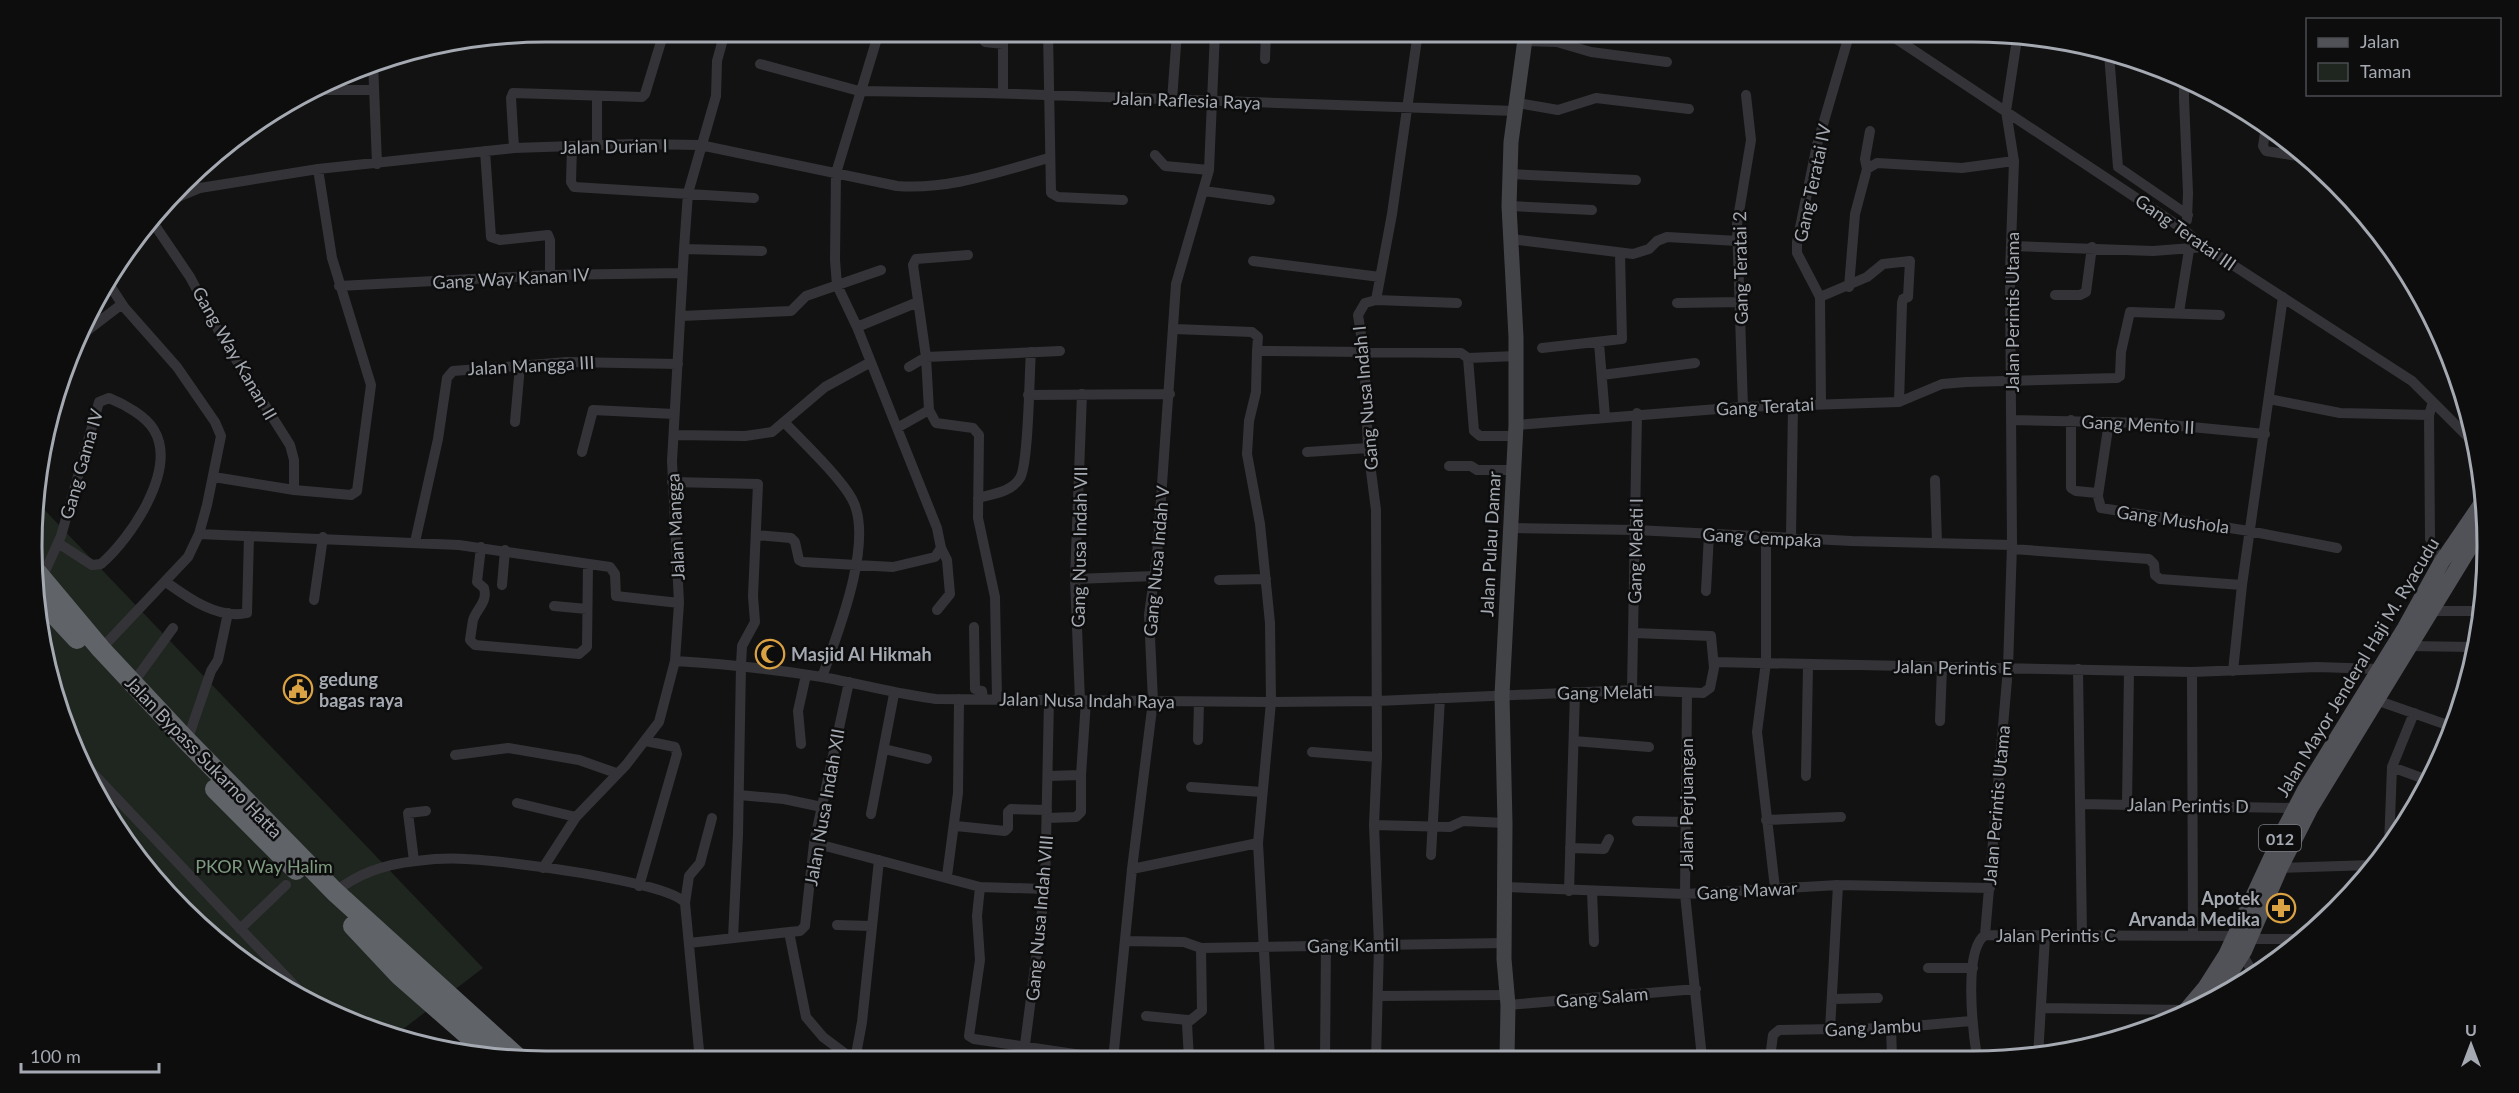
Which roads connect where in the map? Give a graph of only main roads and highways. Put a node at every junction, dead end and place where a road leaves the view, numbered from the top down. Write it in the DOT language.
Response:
graph roads {
  1 [pos="2476,512"];
  2 [pos="2477,536"];
  3 [pos="44,587"];
  4 [pos="44,588"];
  5 [pos="2429,613"];
  6 [pos="2405,628"];
  7 [pos="2384,670"];
  8 [pos="2243,937"];
  9 [pos="2223,984"];
  10 [pos="2195,1000"];
  11 [pos="481,1047"];
  12 [pos="509,1050"];
  1 -- 6 [label="main road, Jalan Mayor Jenderal Haji M. Ryacudu"];
  2 -- 5 [label="main road, Jalan Mayor Jenderal Haji M. Ryacudu"];
  3 -- 12 [label="highway, Jalan Bypass Sukarno Hatta"];
  4 -- 11 [label="highway, Jalan Bypass Sukarno Hatta"];
  5 -- 6 [label="main road"];
  5 -- 7 [label="main road, Jalan Mayor Jenderal Haji M. Ryacudu"];
  6 -- 7 [label="main road, Jalan Mayor Jenderal Haji M. Ryacudu"];
  7 -- 8 [label="main road, Jalan Mayor Jenderal Haji M. Ryacudu / 012"];
  7 -- 8 [label="main road, Jalan Mayor Jenderal Haji M. Ryacudu / 012"];
  8 -- 9 [label="main road, Jalan Mayor Jenderal Haji M. Ryacudu / 012"];
  8 -- 10 [label="main road, Jalan Mayor Jenderal Haji M. Ryacudu / 012"];
}
